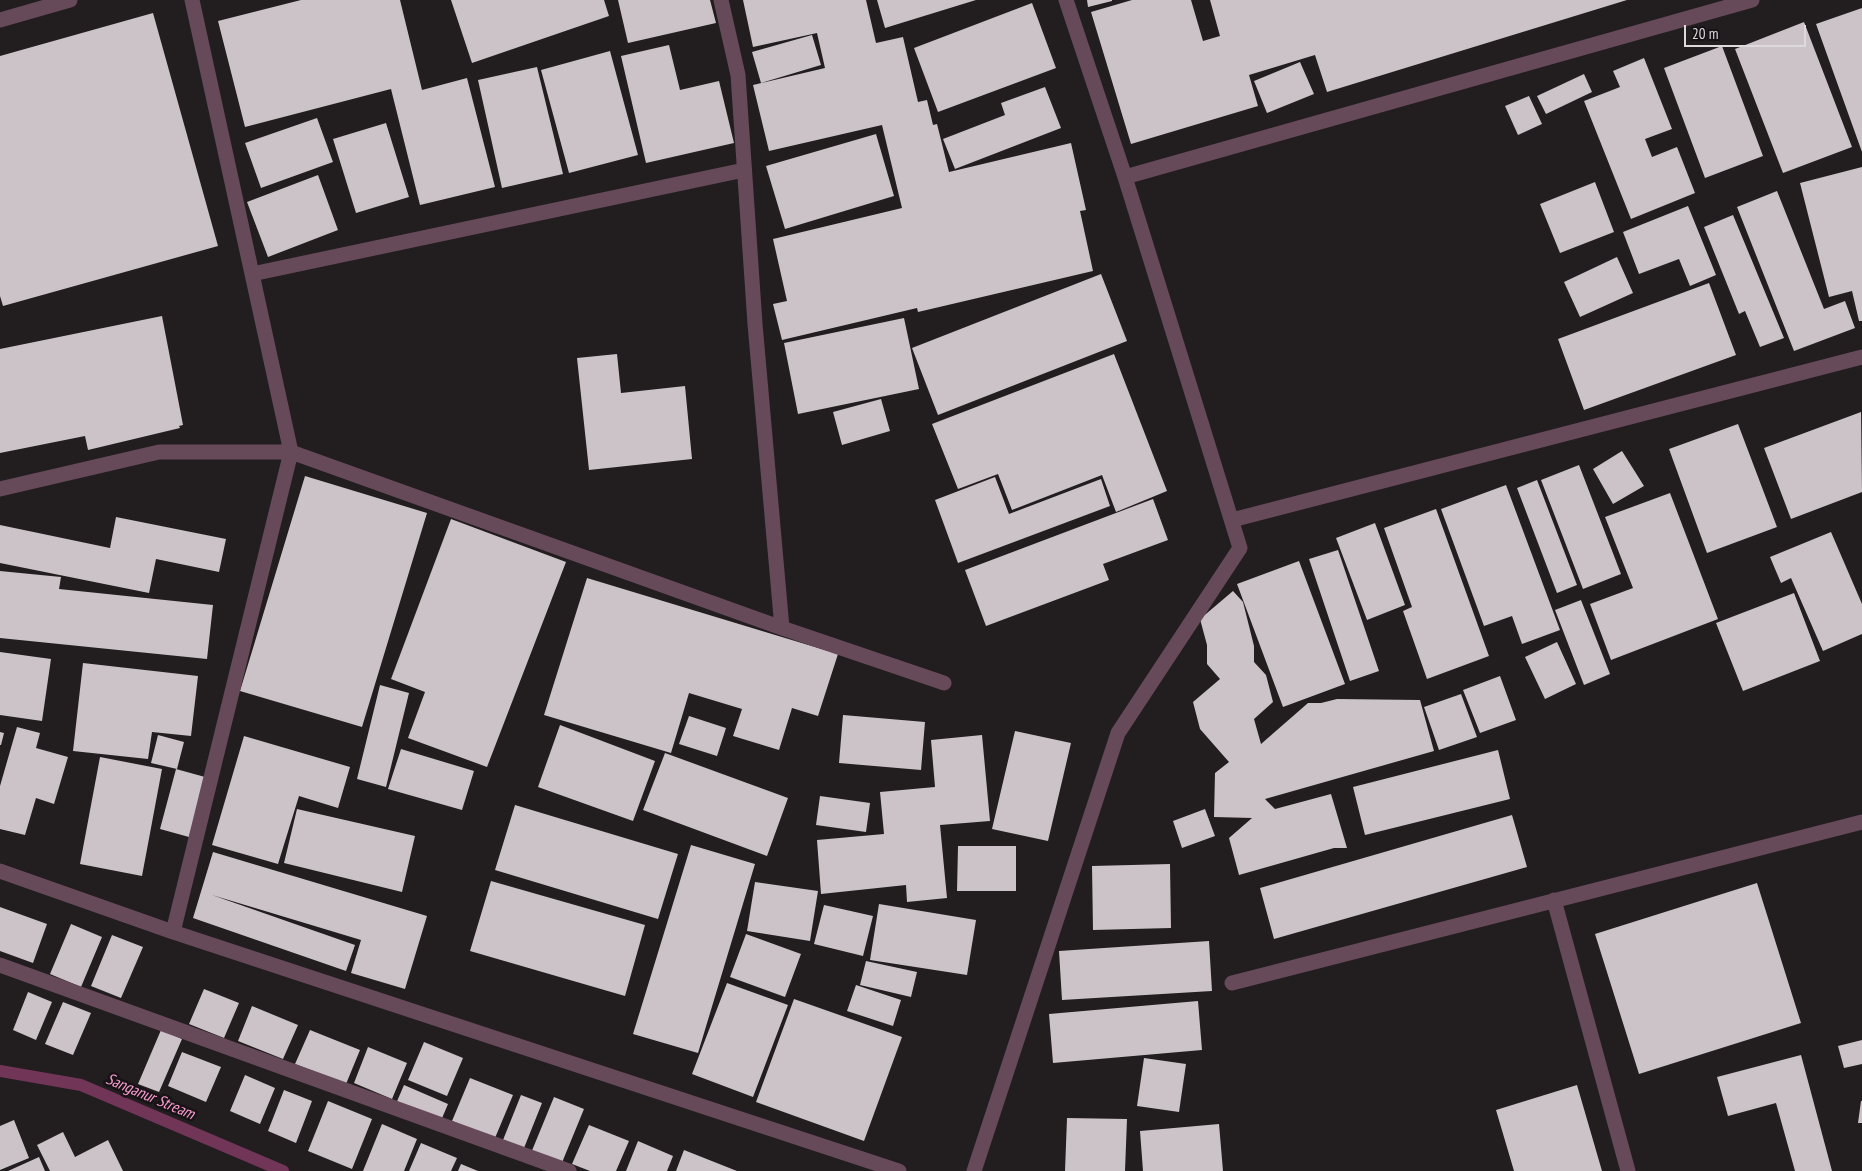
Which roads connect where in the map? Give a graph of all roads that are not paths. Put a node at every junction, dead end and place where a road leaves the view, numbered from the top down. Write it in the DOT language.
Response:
graph roads {
  1 [pos="70,0"];
  2 [pos="192,0"];
  3 [pos="721,0"];
  4 [pos="1066,0"];
  5 [pos="1752,0"];
  6 [pos="0,20"];
  7 [pos="744,170"];
  8 [pos="1125,177"];
  9 [pos="252,274"];
  10 [pos="1862,356"];
  11 [pos="291,452"];
  12 [pos="0,489"];
  13 [pos="1232,520"];
  14 [pos="782,628"];
  15 [pos="944,683"];
  16 [pos="1862,822"];
  17 [pos="0,871"];
  18 [pos="1554,900"];
  19 [pos="173,932"];
  20 [pos="0,965"];
  21 [pos="1232,982"];
  22 [pos="569,1171"];
  23 [pos="899,1171"];
  24 [pos="974,1171"];
  25 [pos="1628,1171"];
  1 -- 6 [label="street"];
  2 -- 9 [label="street"];
  3 -- 7 [label="street"];
  4 -- 8 [label="street"];
  5 -- 8 [label="street"];
  7 -- 9 [label="street"];
  7 -- 14 [label="street"];
  8 -- 13 [label="street"];
  9 -- 11 [label="street"];
  10 -- 13 [label="street"];
  11 -- 12 [label="street"];
  11 -- 14 [label="street"];
  11 -- 19 [label="street"];
  13 -- 24 [label="street"];
  14 -- 15 [label="street"];
  16 -- 18 [label="street"];
  17 -- 19 [label="street"];
  18 -- 21 [label="street"];
  18 -- 25 [label="street"];
  19 -- 23 [label="street"];
  20 -- 22 [label="street"];
}
